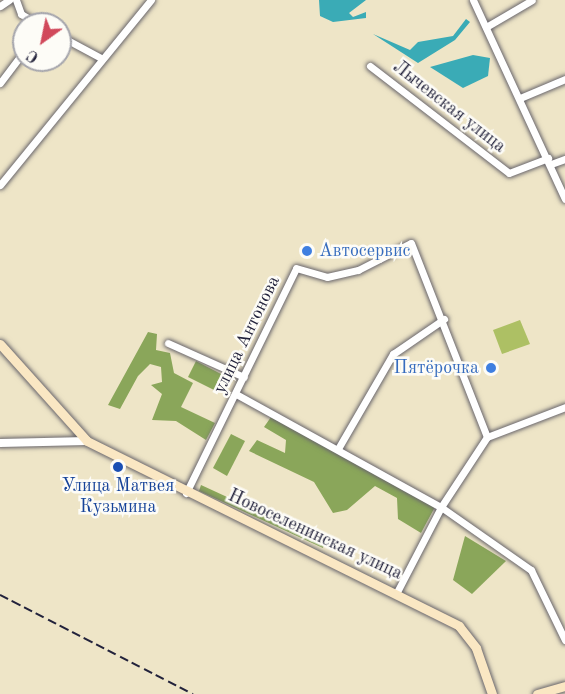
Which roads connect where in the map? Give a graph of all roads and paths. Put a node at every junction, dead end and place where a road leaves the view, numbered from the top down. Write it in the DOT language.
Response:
graph roads {
  1 [pos="9,0"];
  2 [pos="151,0"];
  3 [pos="473,0"];
  4 [pos="532,0"];
  5 [pos="0,6"];
  6 [pos="486,27"];
  7 [pos="72,42"];
  8 [pos="101,58"];
  9 [pos="370,66"];
  10 [pos="12,67"];
  11 [pos="565,79"];
  12 [pos="0,83"];
  13 [pos="520,98"];
  14 [pos="565,159"];
  15 [pos="550,161"];
  16 [pos="0,185"];
  17 [pos="565,199"];
  18 [pos="444,320"];
  19 [pos="168,343"];
  20 [pos="0,344"];
  21 [pos="244,377"];
  22 [pos="236,394"];
  23 [pos="565,407"];
  24 [pos="487,437"];
  25 [pos="87,441"];
  26 [pos="0,443"];
  27 [pos="339,447"];
  28 [pos="186,493"];
  29 [pos="441,507"];
  30 [pos="397,592"];
  31 [pos="565,640"];
  32 [pos="565,686"];
  33 [pos="492,694"];
  34 [pos="537,694"];
  1 -- 5 [label="street"];
  2 -- 8 [label="street"];
  3 -- 6 [label="street"];
  4 -- 6 [label="street"];
  6 -- 13 [label="street"];
  7 -- 8 [label="street"];
  8 -- 16 [label="street"];
  9 -- 15 [label="street, Лычевская улица"];
  10 -- 12 [label="street"];
  11 -- 13 [label="street"];
  13 -- 15 [label="street"];
  14 -- 15 [label="street"];
  15 -- 17 [label="street"];
  18 -- 21 [label="street, улица Антонова"];
  18 -- 24 [label="street"];
  18 -- 27 [label="street"];
  19 -- 21 [label="street"];
  20 -- 25 [label="main road"];
  21 -- 22 [label="street, улица Антонова"];
  22 -- 27 [label="street"];
  22 -- 28 [label="street, улица Антонова"];
  23 -- 24 [label="street"];
  24 -- 29 [label="street"];
  25 -- 26 [label="street"];
  25 -- 28 [label="main road, Новоселенинская улица"];
  27 -- 29 [label="street"];
  28 -- 30 [label="main road, Новоселенинская улица"];
  29 -- 30 [label="street"];
  29 -- 31 [label="street"];
  30 -- 33 [label="main road, Новоселенинская улица"];
  32 -- 34 [label="main road"];
}
